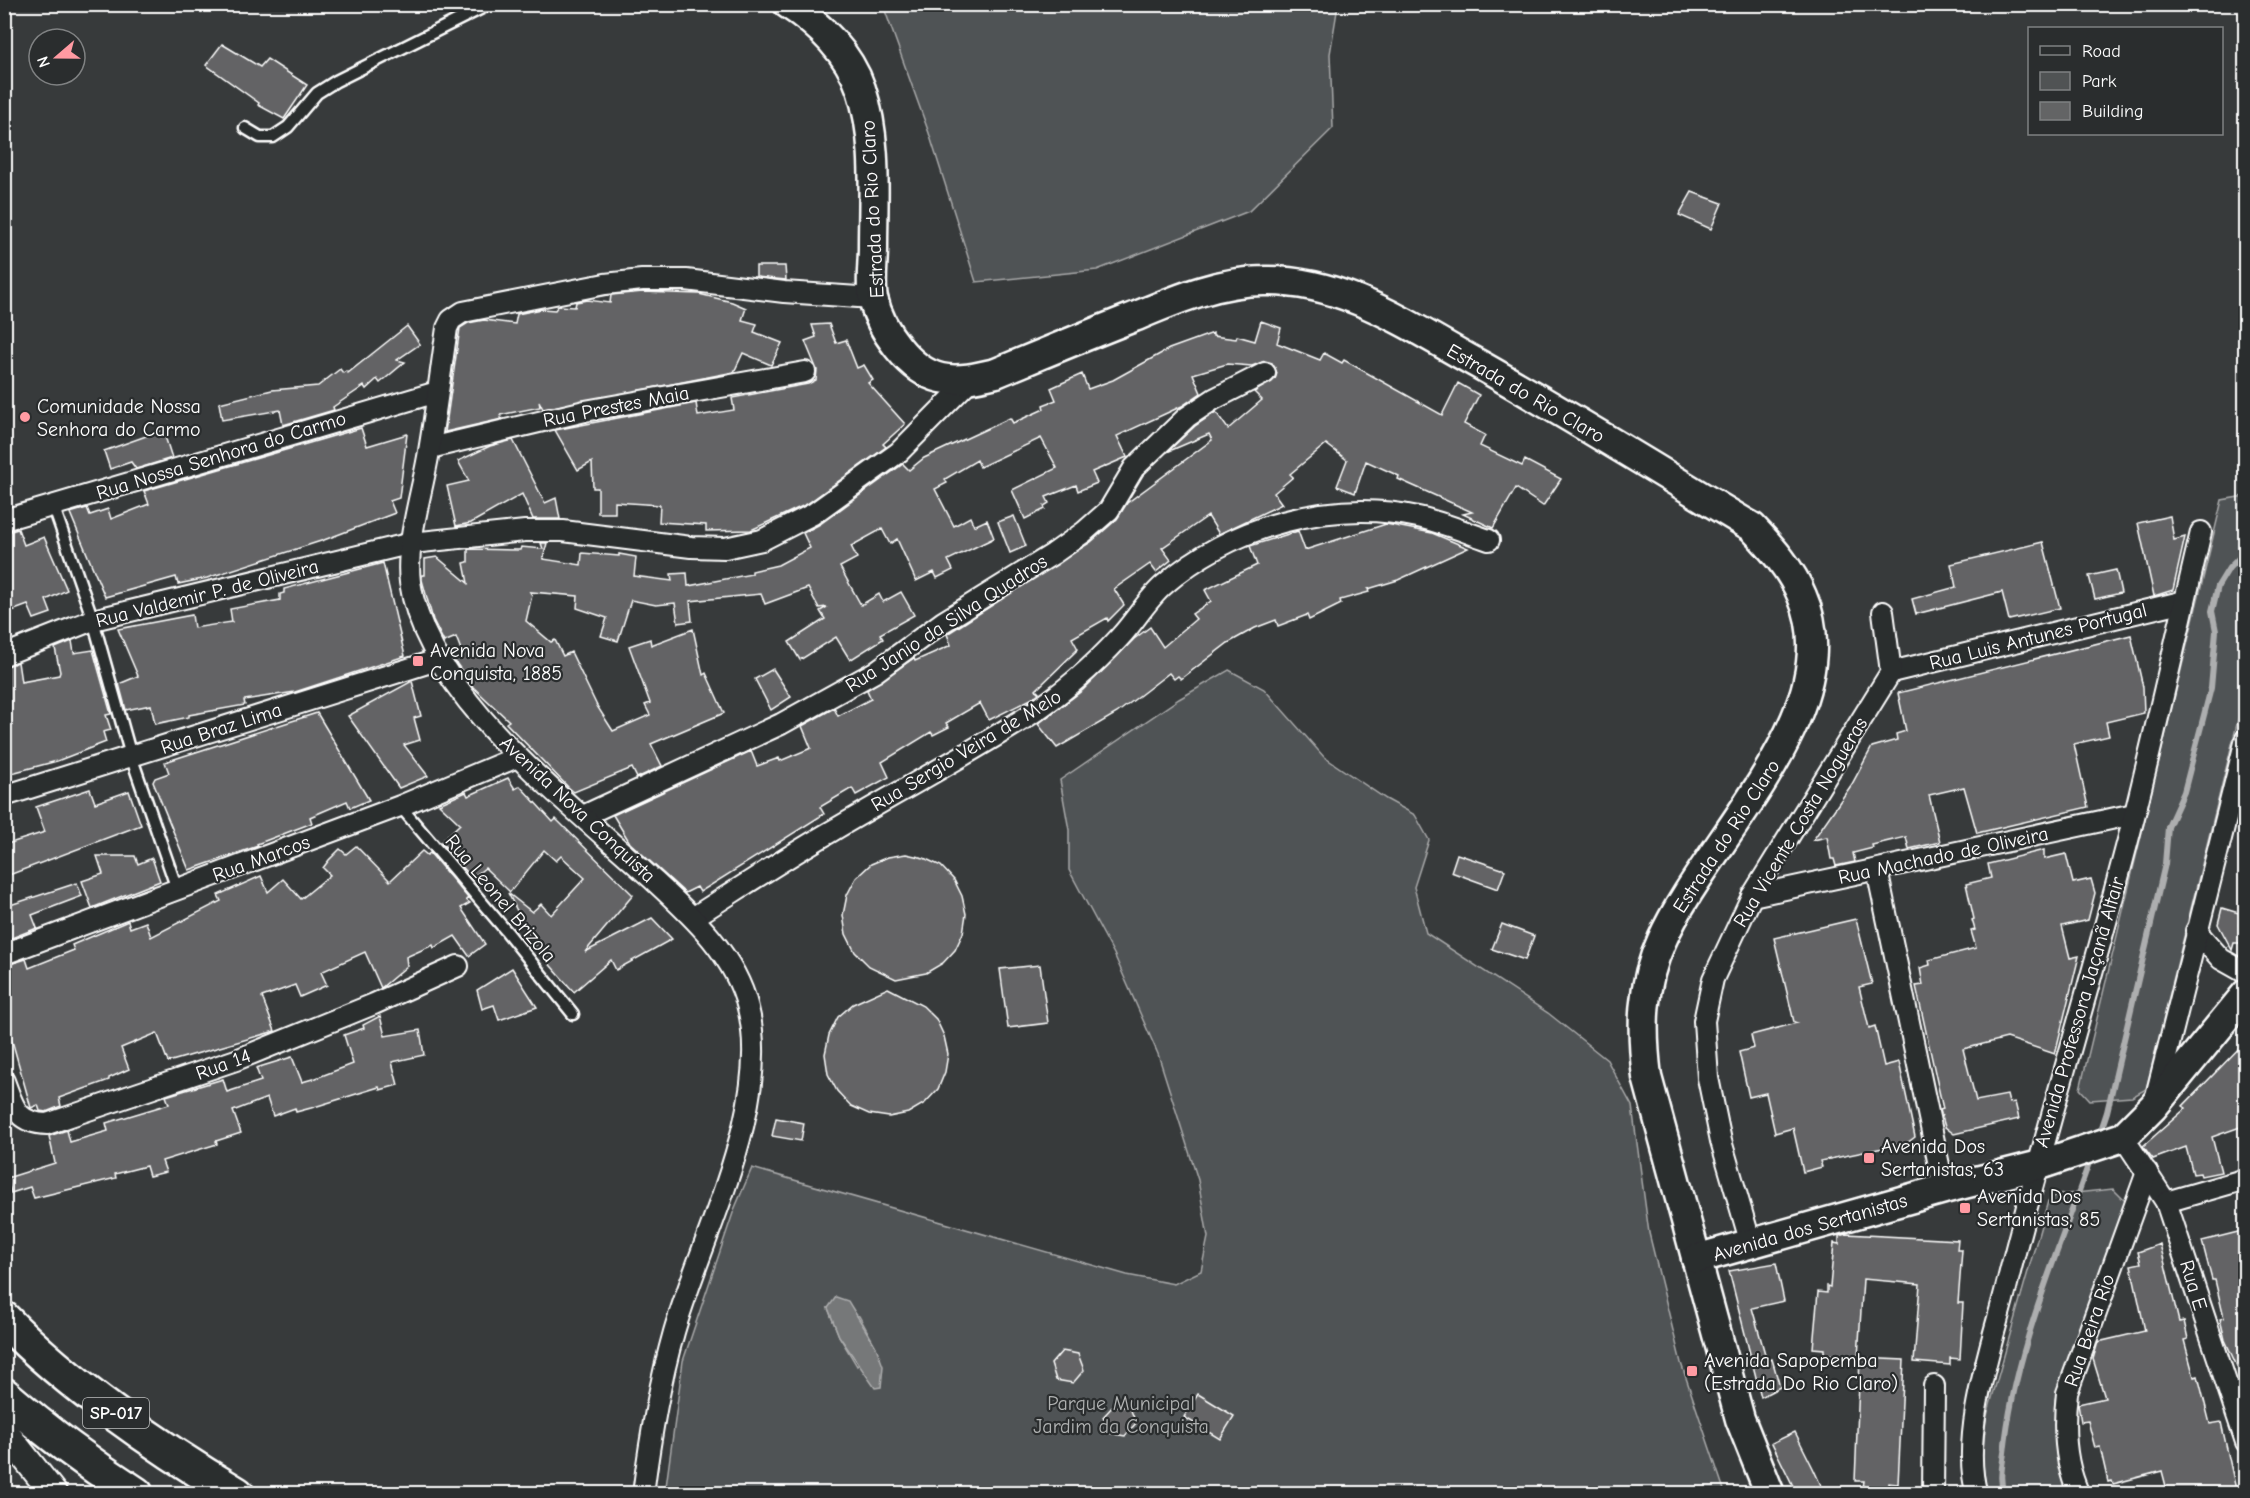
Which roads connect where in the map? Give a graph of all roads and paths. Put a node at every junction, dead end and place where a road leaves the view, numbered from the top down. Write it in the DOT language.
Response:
graph roads {
  1 [pos="490,4"];
  2 [pos="788,4"];
  3 [pos="245,128"];
  4 [pos="873,298"];
  5 [pos="804,372"];
  6 [pos="1265,373"];
  7 [pos="972,378"];
  8 [pos="437,392"];
  9 [pos="430,448"];
  10 [pos="53,505"];
  11 [pos="4,520"];
  12 [pos="2201,532"];
  13 [pos="1489,540"];
  14 [pos="412,543"];
  15 [pos="2185,601"];
  16 [pos="1883,612"];
  17 [pos="93,620"];
  18 [pos="4,655"];
  19 [pos="437,660"];
  20 [pos="1891,672"];
  21 [pos="2246,739"];
  22 [pos="131,756"];
  23 [pos="517,757"];
  24 [pos="4,796"];
  25 [pos="400,806"];
  26 [pos="2134,814"];
  27 [pos="583,816"];
  28 [pos="1877,870"];
  29 [pos="177,889"];
  30 [pos="1752,896"];
  31 [pos="694,917"];
  32 [pos="2196,931"];
  33 [pos="4,954"];
  34 [pos="458,966"];
  35 [pos="2246,973"];
  36 [pos="2246,994"];
  37 [pos="573,1014"];
  38 [pos="4,1081"];
  39 [pos="2153,1107"];
  40 [pos="2116,1139"];
  41 [pos="2036,1166"];
  42 [pos="2147,1172"];
  43 [pos="2246,1179"];
  44 [pos="1944,1189"];
  45 [pos="2166,1202"];
  46 [pos="1751,1244"];
  47 [pos="1696,1259"];
  48 [pos="4,1319"];
  49 [pos="1934,1386"];
  50 [pos="4,1395"];
  51 [pos="4,1431"];
  52 [pos="2246,1442"];
  53 [pos="54,1494"];
  54 [pos="136,1494"];
  55 [pos="237,1494"];
  56 [pos="643,1494"];
  57 [pos="1770,1494"];
  58 [pos="1933,1494"];
  59 [pos="1977,1494"];
  60 [pos="2079,1494"];
  1 -- 3 [label="lane"];
  2 -- 4 [label="main road, Estrada do Rio Claro"];
  4 -- 7 [label="main road, Estrada do Rio Claro"];
  4 -- 8 [label="street, Avenida Nova Conquista"];
  5 -- 9 [label="street, Rua Prestes Maia"];
  6 -- 27 [label="street, Rua Janio da Silva Quadros"];
  7 -- 14 [label="street, Rua Valdemir P. de Oliveira"];
  7 -- 47 [label="main road, Estrada do Rio Claro"];
  8 -- 9 [label="street, Avenida Nova Conquista"];
  8 -- 10 [label="street, Rua Nossa Senhora do Carmo"];
  9 -- 14 [label="street, Avenida Nova Conquista"];
  10 -- 11 [label="street, Rua Nossa Senhora do Carmo"];
  10 -- 17 [label="lane"];
  12 -- 15 [label="street, Avenida Professora Jaçanã Altair"];
  13 -- 31 [label="street, Rua Sergio Veira de Melo"];
  14 -- 17 [label="street, Rua Valdemir P. de Oliveira"];
  14 -- 19 [label="street, Avenida Nova Conquista"];
  15 -- 20 [label="street, Rua Luis Antunes Portugal"];
  15 -- 26 [label="street, Avenida Professora Jaçanã Altair"];
  16 -- 20 [label="street"];
  17 -- 18 [label="street, Rua Valdemir P. de Oliveira"];
  17 -- 22 [label="lane"];
  19 -- 22 [label="street, Rua Braz Lima"];
  19 -- 23 [label="street, Avenida Nova Conquista"];
  20 -- 30 [label="street, Rua Vicente Costa Nogueras"];
  21 -- 32 [label="street"];
  22 -- 24 [label="street, Rua Braz Lima"];
  22 -- 29 [label="lane"];
  23 -- 25 [label="street, Rua Marcos"];
  23 -- 27 [label="street, Avenida Nova Conquista"];
  25 -- 29 [label="street, Rua Marcos"];
  25 -- 37 [label="lane, Rua Leonel Brizola"];
  26 -- 28 [label="street, Rua Machado de Oliveira"];
  26 -- 41 [label="street, Avenida Professora Jaçanã Altair"];
  27 -- 31 [label="street, Avenida Nova Conquista"];
  28 -- 30 [label="street, Rua Machado de Oliveira"];
  28 -- 44 [label="street"];
  29 -- 33 [label="street, Rua Marcos"];
  30 -- 46 [label="street, Rua Vicente Costa Nogueras"];
  31 -- 56 [label="street, Avenida Nova Conquista"];
  32 -- 35 [label="street"];
  32 -- 39 [label="street"];
  34 -- 38 [label="street, Rua 14"];
  36 -- 39 [label="main road, Avenida dos Sertanistas"];
  39 -- 40 [label="main road, Avenida dos Sertanistas"];
  40 -- 41 [label="main road, Avenida dos Sertanistas"];
  40 -- 42 [label="street, Rua E"];
  41 -- 44 [label="main road, Avenida dos Sertanistas"];
  41 -- 59 [label="street, Avenida Professora Jaçanã Altair"];
  42 -- 45 [label="street, Rua E"];
  42 -- 60 [label="street, Rua Beira Rio"];
  43 -- 45 [label="street"];
  44 -- 46 [label="main road, Avenida dos Sertanistas"];
  45 -- 52 [label="street, Rua E"];
  46 -- 47 [label="main road, Avenida dos Sertanistas"];
  47 -- 57 [label="main road, Estrada do Rio Claro"];
  48 -- 55 [label="highway, SP-017"];
  49 -- 58 [label="street"];
  50 -- 54 [label="highway, SP-017"];
  51 -- 53 [label="street"];
}
